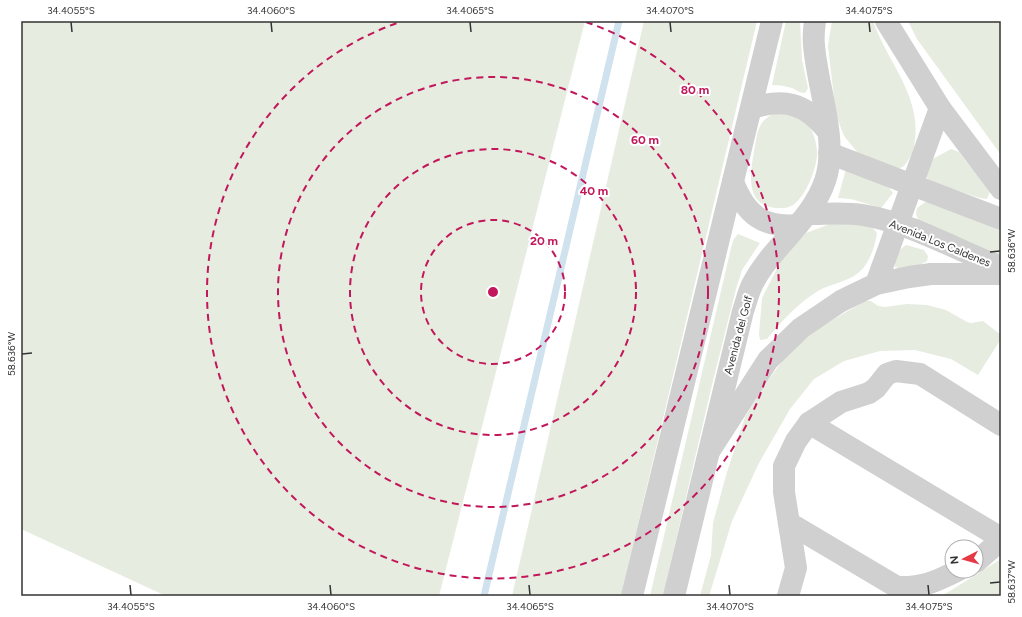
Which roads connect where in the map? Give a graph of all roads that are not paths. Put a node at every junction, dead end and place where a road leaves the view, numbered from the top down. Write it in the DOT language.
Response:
graph roads {
  1 [pos="772,21"];
  2 [pos="814,21"];
  3 [pos="886,21"];
  4 [pos="752,108"];
  5 [pos="940,108"];
  6 [pos="827,130"];
  7 [pos="829,153"];
  8 [pos="734,182"];
  9 [pos="912,186"];
  10 [pos="1001,189"];
  11 [pos="1001,219"];
  12 [pos="803,220"];
  13 [pos="898,224"];
  14 [pos="1001,267"];
  15 [pos="1001,274"];
  16 [pos="876,284"];
  17 [pos="809,423"];
  18 [pos="1001,425"];
  19 [pos="710,451"];
  20 [pos="789,523"];
  21 [pos="1001,539"];
  22 [pos="984,555"];
  23 [pos="944,578"];
  24 [pos="632,596"];
  25 [pos="674,596"];
  26 [pos="788,596"];
  1 -- 4 [label="street"];
  2 -- 6 [label="street, Avenida del Golf"];
  3 -- 5 [label="street"];
  4 -- 6 [label="street"];
  4 -- 8 [label="street"];
  5 -- 9 [label="street"];
  5 -- 10 [label="street"];
  6 -- 7 [label="street, Avenida del Golf"];
  7 -- 9 [label="street"];
  7 -- 12 [label="street, Avenida del Golf"];
  8 -- 12 [label="street"];
  8 -- 24 [label="street"];
  9 -- 11 [label="street"];
  9 -- 13 [label="street"];
  12 -- 13 [label="street, Avenida Los Caldenes"];
  12 -- 19 [label="street, Avenida del Golf"];
  13 -- 14 [label="street, Avenida Los Caldenes"];
  13 -- 16 [label="street"];
  15 -- 16 [label="street"];
  16 -- 19 [label="street"];
  17 -- 18 [label="street"];
  17 -- 20 [label="street"];
  17 -- 21 [label="street"];
  19 -- 25 [label="street, Avenida del Golf"];
  20 -- 23 [label="street"];
  20 -- 26 [label="street"];
  21 -- 22 [label="street"];
}
